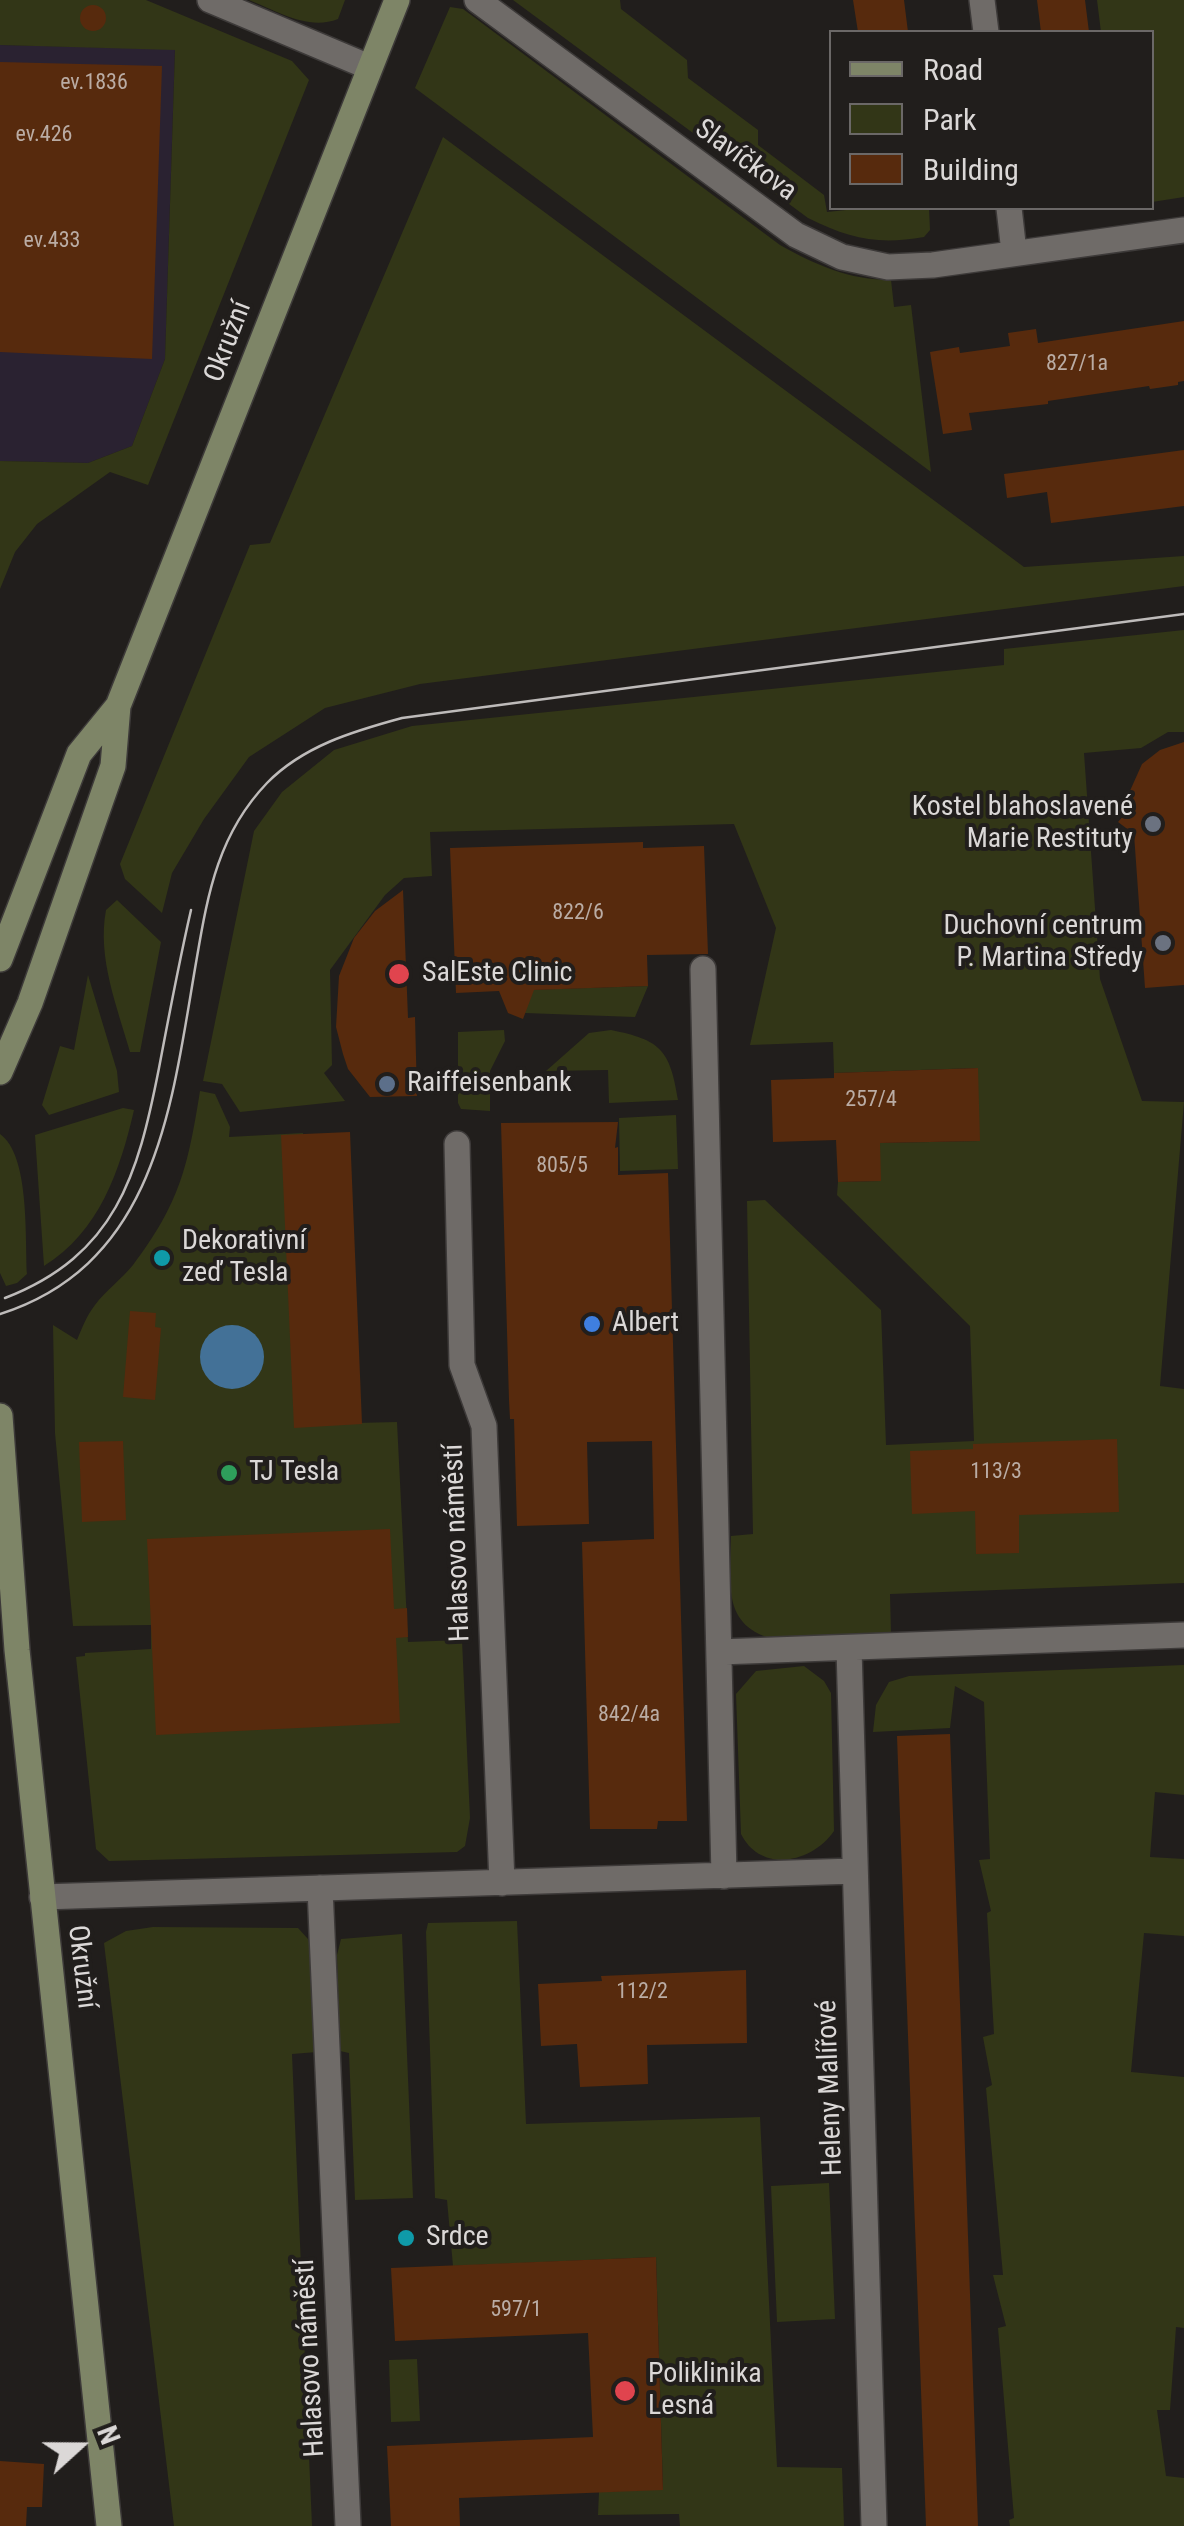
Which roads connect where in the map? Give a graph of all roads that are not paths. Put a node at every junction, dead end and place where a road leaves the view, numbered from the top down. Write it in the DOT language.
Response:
graph roads {
  1 [pos="210,0"];
  2 [pos="397,0"];
  3 [pos="477,0"];
  4 [pos="982,0"];
  5 [pos="986,30"];
  6 [pos="369,68"];
  7 [pos="1008,210"];
  8 [pos="1184,230"];
  9 [pos="1014,252"];
  10 [pos="118,706"];
  11 [pos="0,959"];
  12 [pos="704,969"];
  13 [pos="0,1072"];
  14 [pos="456,1144"];
  15 [pos="0,1416"];
  16 [pos="1184,1635"];
  17 [pos="849,1648"];
  18 [pos="719,1652"];
  19 [pos="854,1871"];
  20 [pos="724,1876"];
  21 [pos="502,1882"];
  22 [pos="320,1888"];
  23 [pos="42,1897"];
  24 [pos="108,2526"];
  25 [pos="348,2526"];
  26 [pos="874,2526"];
  1 -- 6 [label="street"];
  2 -- 6 [label="street, Okružní"];
  3 -- 9 [label="street, Slavíčkova"];
  4 -- 5 [label="street"];
  6 -- 10 [label="street, Okružní"];
  7 -- 9 [label="street"];
  8 -- 9 [label="street, Slavíčkova"];
  10 -- 11 [label="street, Okružní"];
  10 -- 13 [label="street, Okružní"];
  12 -- 18 [label="street"];
  14 -- 21 [label="street, Halasovo náměstí"];
  15 -- 23 [label="street, Okružní"];
  16 -- 17 [label="street"];
  17 -- 18 [label="street"];
  17 -- 19 [label="street, Heleny Malířové"];
  18 -- 20 [label="street"];
  19 -- 20 [label="street"];
  19 -- 26 [label="street, Heleny Malířové"];
  20 -- 21 [label="street"];
  21 -- 22 [label="street"];
  22 -- 23 [label="street"];
  22 -- 25 [label="street, Halasovo náměstí"];
  23 -- 24 [label="street, Okružní"];
}
